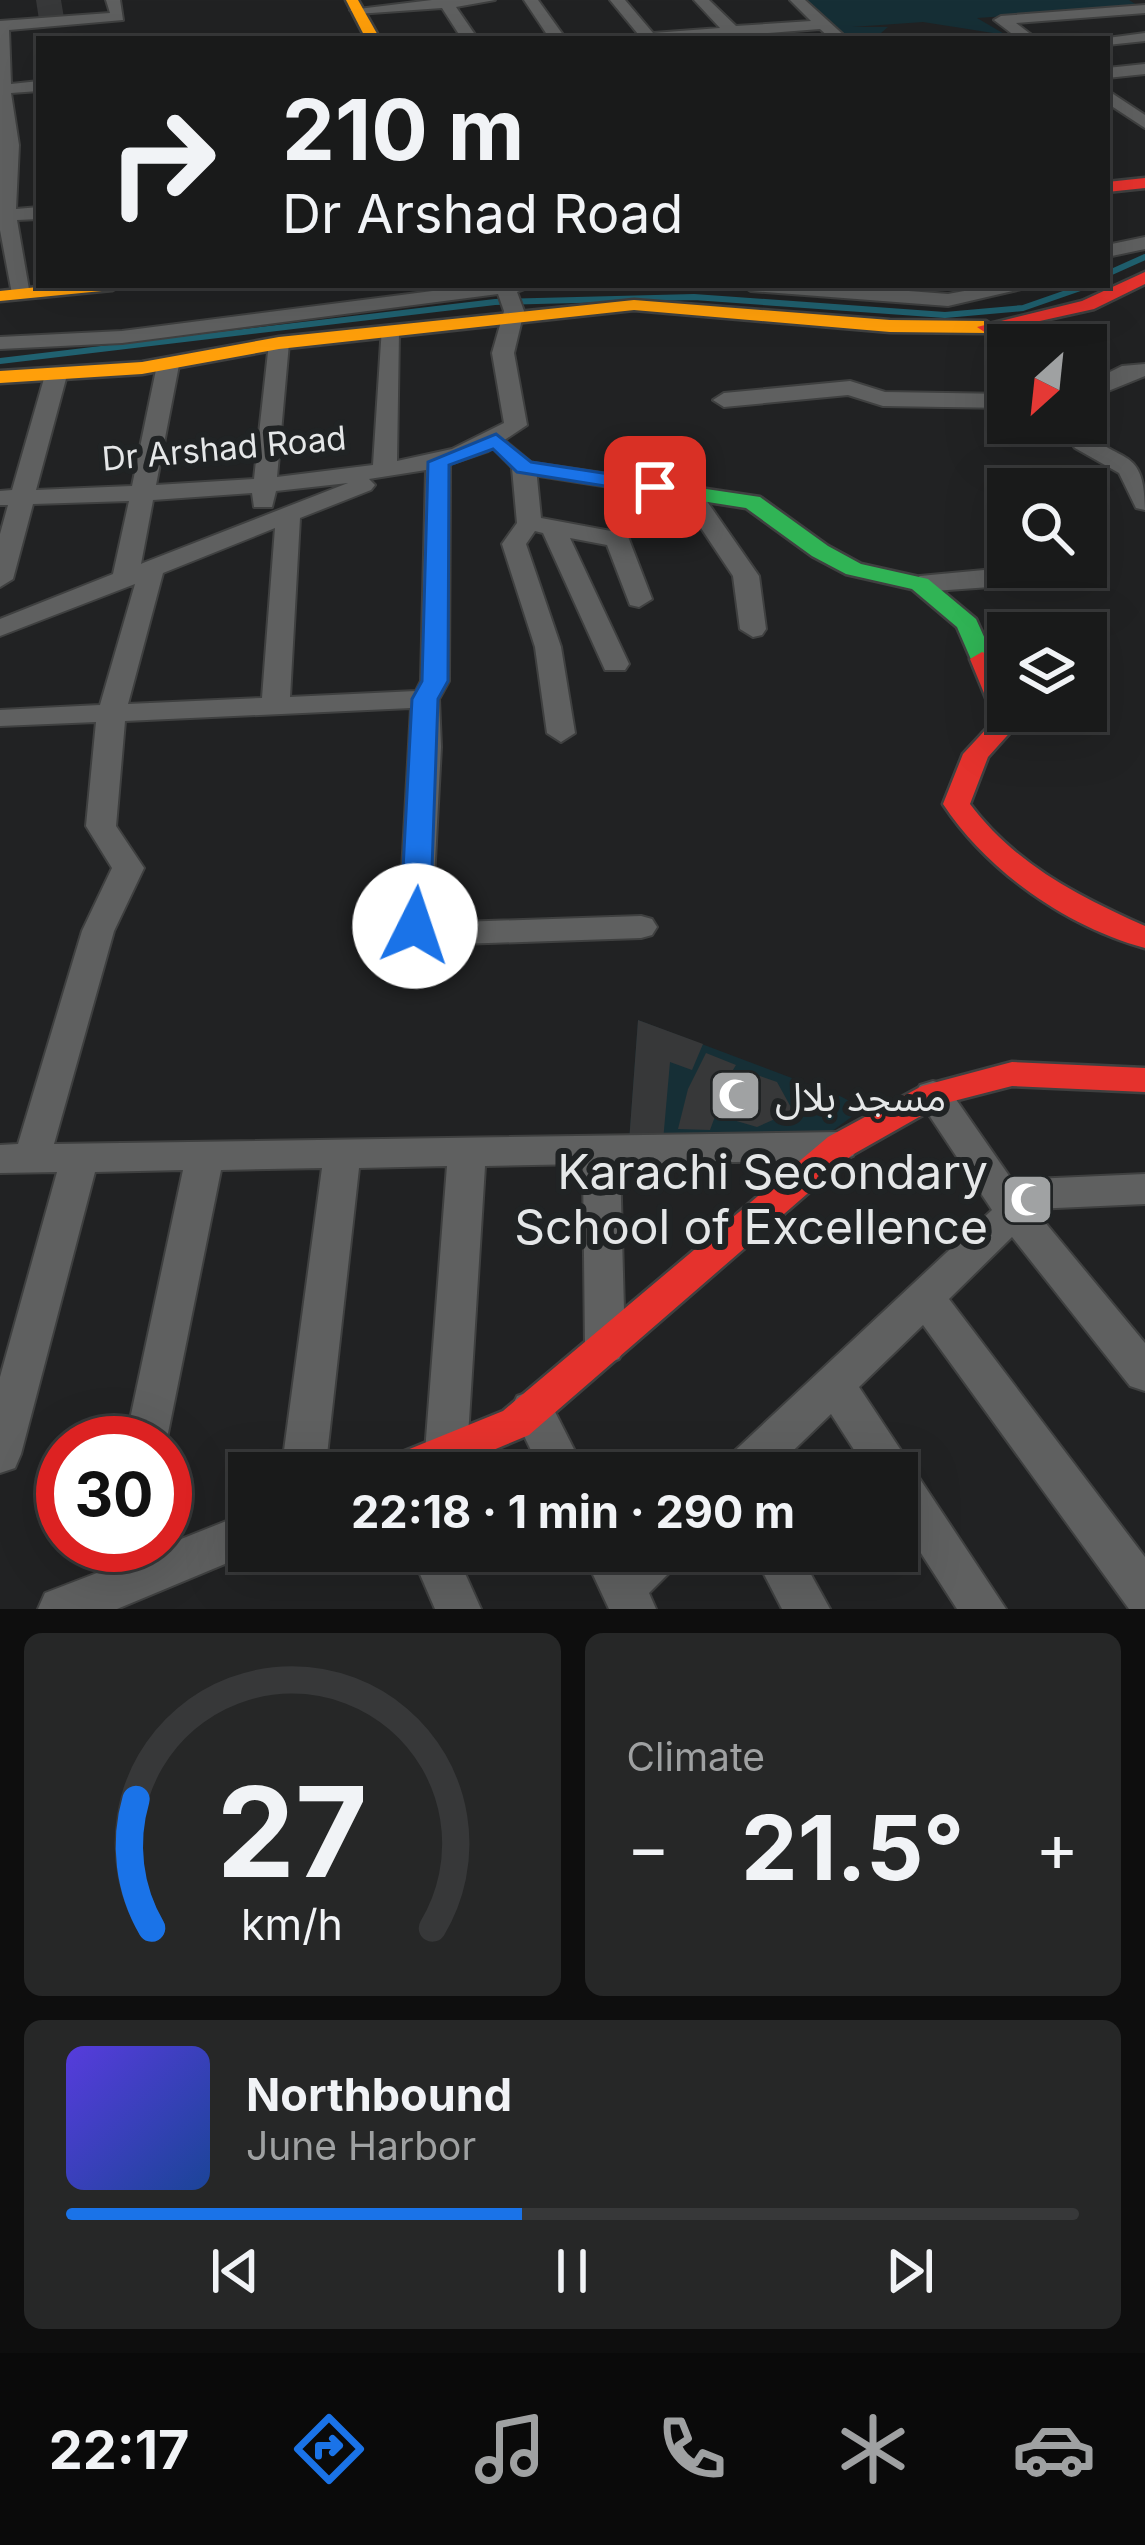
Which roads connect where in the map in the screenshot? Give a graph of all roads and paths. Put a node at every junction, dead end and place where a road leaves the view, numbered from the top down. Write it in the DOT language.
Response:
graph roads {
  1 [pos="112,0"];
  2 [pos="488,0"];
  3 [pos="531,0"];
  4 [pos="617,0"];
  5 [pos="701,0"];
  6 [pos="796,0"];
  7 [pos="1132,0"];
  8 [pos="445,2"];
  9 [pos="355,5"];
  10 [pos="1145,8"];
  11 [pos="824,24"];
  12 [pos="1,26"];
  13 [pos="736,35"];
  14 [pos="372,36"];
  15 [pos="468,36"];
  16 [pos="556,36"];
  17 [pos="647,36"];
  18 [pos="837,36"];
  19 [pos="1025,36"];
  20 [pos="1145,37"];
  21 [pos="1110,40"];
  22 [pos="1145,69"];
  23 [pos="1110,73"];
  24 [pos="36,87"];
  25 [pos="2,96"];
  26 [pos="1114,100"];
  27 [pos="1145,104"];
  28 [pos="1145,123"];
  29 [pos="12,145"];
  30 [pos="1145,183"];
  31 [pos="1110,187"];
  32 [pos="36,213"];
  33 [pos="3,216"];
  34 [pos="1145,243"];
  35 [pos="1110,250"];
  36 [pos="1145,277"];
  37 [pos="84,288"];
  38 [pos="791,288"];
  39 [pos="1013,288"];
  40 [pos="10,296"];
  41 [pos="511,296"];
  42 [pos="388,331"];
  43 [pos="0,343"];
  44 [pos="279,343"];
  45 [pos="168,365"];
  46 [pos="1145,370"];
  47 [pos="56,374"];
  48 [pos="0,377"];
  49 [pos="1107,382"];
  50 [pos="1107,387"];
  51 [pos="1145,388"];
  52 [pos="724,400"];
  53 [pos="987,401"];
  54 [pos="496,440"];
  55 [pos="1085,444"];
  56 [pos="427,463"];
  57 [pos="524,468"];
  58 [pos="385,470"];
  59 [pos="265,488"];
  60 [pos="689,492"];
  61 [pos="144,493"];
  62 [pos="13,498"];
  63 [pos="1145,502"];
  64 [pos="288,515"];
  65 [pos="541,525"];
  66 [pos="259,526"];
  67 [pos="138,574"];
  68 [pos="0,579"];
  69 [pos="987,579"];
  70 [pos="920,584"];
  71 [pos="639,599"];
  72 [pos="0,629"];
  73 [pos="753,629"];
  74 [pos="615,664"];
  75 [pos="425,699"];
  76 [pos="276,704"];
  77 [pos="110,715"];
  78 [pos="0,718"];
  79 [pos="561,733"];
  80 [pos="641,927"];
  81 [pos="1145,938"];
  82 [pos="1145,1080"];
  83 [pos="934,1094"];
  84 [pos="840,1146"];
  85 [pos="601,1150"];
  86 [pos="467,1152"];
  87 [pos="342,1154"];
  88 [pos="205,1156"];
  89 [pos="80,1157"];
  90 [pos="16,1158"];
  91 [pos="1145,1190"];
  92 [pos="1009,1204"];
  93 [pos="926,1298"];
  94 [pos="604,1347"];
  95 [pos="1145,1373"];
  96 [pos="835,1385"];
  97 [pos="532,1409"];
  98 [pos="152,1416"];
  99 [pos="306,1452"];
  100 [pos="446,1452"];
  101 [pos="554,1452"];
  102 [pos="763,1452"];
  103 [pos="879,1452"];
  104 [pos="0,1454"];
  105 [pos="918,1511"];
  106 [pos="228,1538"];
  107 [pos="192,1548"];
  108 [pos="113,1572"];
  109 [pos="441,1572"];
  110 [pos="786,1572"];
  111 [pos="1145,1594"];
  112 [pos="61,1609"];
  113 [pos="458,1609"];
  114 [pos="807,1609"];
  115 [pos="983,1609"];
  1 -- 12 [label="street"];
  2 -- 8 [label="street"];
  3 -- 16 [label="street"];
  4 -- 17 [label="street"];
  5 -- 13 [label="street"];
  6 -- 11 [label="street"];
  7 -- 10 [label="street"];
  8 -- 9 [label="street"];
  8 -- 15 [label="street"];
  9 -- 14 [label="street"];
  10 -- 19 [label="street"];
  11 -- 13 [label="street"];
  11 -- 18 [label="street"];
  12 -- 25 [label="street"];
  20 -- 21 [label="street"];
  22 -- 23 [label="street"];
  24 -- 25 [label="street"];
  25 -- 29 [label="street"];
  26 -- 27 [label="street"];
  26 -- 28 [label="street"];
  29 -- 33 [label="street"];
  30 -- 31 [label="street"];
  32 -- 33 [label="street"];
  33 -- 40 [label="street"];
  34 -- 35 [label="street"];
  36 -- 41 [label="street"];
  37 -- 40 [label="street"];
  38 -- 39 [label="street"];
  41 -- 42 [label="street"];
  41 -- 43 [label="street"];
  41 -- 54 [label="street"];
  42 -- 44 [label="street"];
  42 -- 58 [label="street"];
  44 -- 45 [label="street"];
  44 -- 59 [label="street"];
  45 -- 47 [label="street"];
  45 -- 61 [label="street"];
  46 -- 49 [label="street"];
  47 -- 48 [label="street"];
  47 -- 62 [label="street"];
  50 -- 51 [label="street"];
  52 -- 53 [label="street"];
  54 -- 56 [label="street, Dr Arshad Road"];
  54 -- 57 [label="street"];
  55 -- 63 [label="street"];
  56 -- 58 [label="street, Dr Arshad Road"];
  56 -- 64 [label="street"];
  56 -- 75 [label="street"];
  57 -- 60 [label="street"];
  57 -- 65 [label="street"];
  58 -- 59 [label="street, Dr Arshad Road"];
  59 -- 61 [label="street, Dr Arshad Road"];
  59 -- 66 [label="street"];
  60 -- 70 [label="street"];
  60 -- 73 [label="street"];
  61 -- 62 [label="street, Dr Arshad Road"];
  61 -- 67 [label="street"];
  62 -- 68 [label="street"];
  64 -- 66 [label="street"];
  64 -- 76 [label="street"];
  65 -- 71 [label="street"];
  65 -- 74 [label="street"];
  65 -- 79 [label="street"];
  66 -- 67 [label="street"];
  67 -- 72 [label="street"];
  67 -- 77 [label="street"];
  69 -- 70 [label="street"];
  70 -- 81 [label="street"];
  75 -- 76 [label="street"];
  75 -- 80 [label="street"];
  76 -- 77 [label="street"];
  77 -- 78 [label="street"];
  77 -- 90 [label="street"];
  82 -- 83 [label="street"];
  83 -- 84 [label="street"];
  83 -- 92 [label="street"];
  84 -- 85 [label="street"];
  84 -- 94 [label="street"];
  85 -- 86 [label="street"];
  85 -- 94 [label="street"];
  86 -- 87 [label="street"];
  86 -- 100 [label="street"];
  87 -- 88 [label="street"];
  87 -- 99 [label="street"];
  88 -- 89 [label="street"];
  88 -- 98 [label="street"];
  89 -- 90 [label="street"];
  89 -- 104 [label="street"];
  91 -- 92 [label="street"];
  92 -- 93 [label="street"];
  92 -- 95 [label="street"];
  93 -- 96 [label="street"];
  93 -- 111 [label="street"];
  94 -- 97 [label="street"];
  96 -- 102 [label="street"];
  96 -- 103 [label="street"];
  97 -- 100 [label="street"];
  97 -- 101 [label="street"];
  105 -- 115 [label="street"];
  106 -- 107 [label="street"];
  108 -- 112 [label="street"];
  109 -- 113 [label="street"];
  110 -- 114 [label="street"];
}
